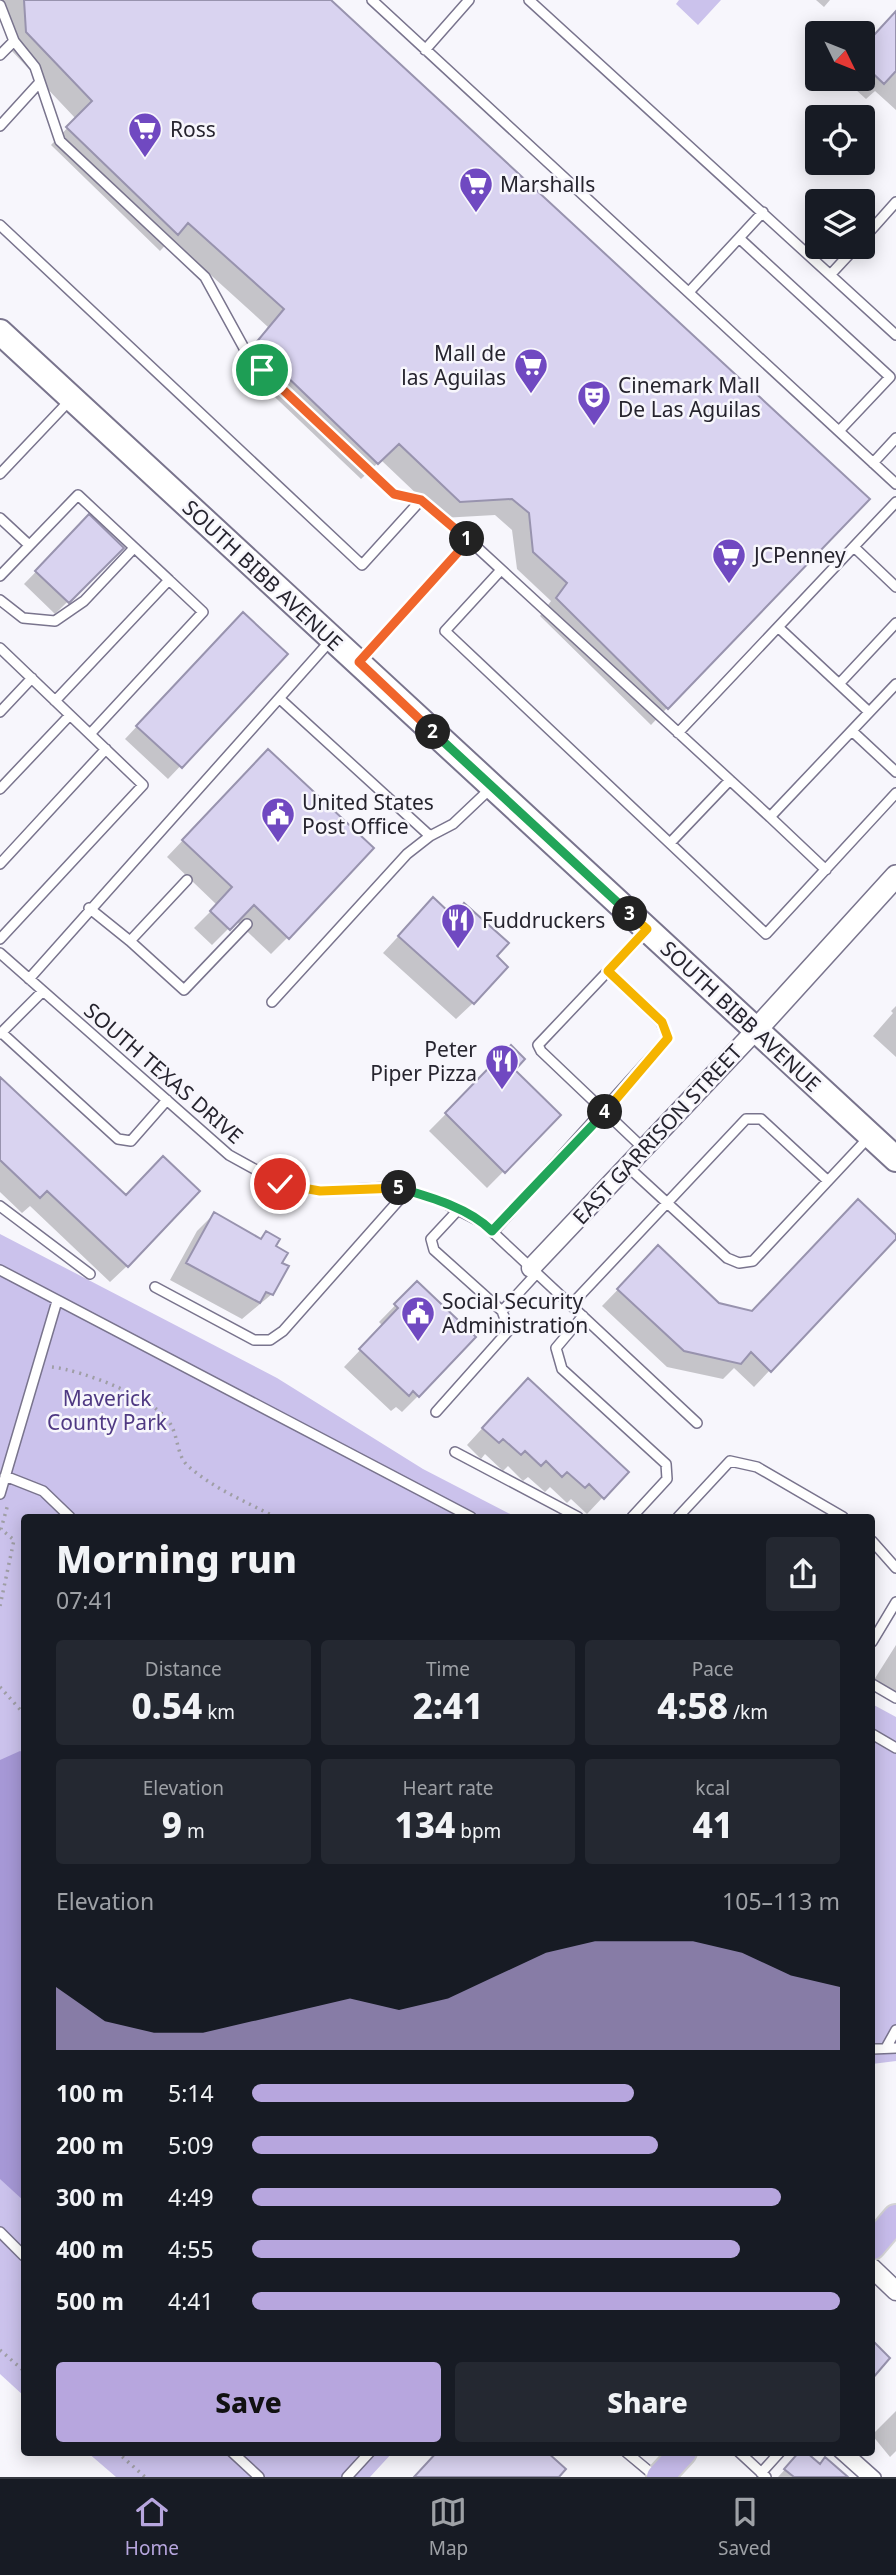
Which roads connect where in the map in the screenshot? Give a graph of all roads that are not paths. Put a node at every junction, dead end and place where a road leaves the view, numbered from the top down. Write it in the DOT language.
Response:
graph roads {
  1 [pos="372,0"];
  2 [pos="469,0"];
  3 [pos="529,0"];
  4 [pos="0,5"];
  5 [pos="14,41"];
  6 [pos="425,50"];
  7 [pos="0,55"];
  8 [pos="40,82"];
  9 [pos="0,126"];
  10 [pos="896,202"];
  11 [pos="763,212"];
  12 [pos="0,225"];
  13 [pos="875,226"];
  14 [pos="739,238"];
  15 [pos="845,259"];
  16 [pos="831,274"];
  17 [pos="689,292"];
  18 [pos="0,332"];
  19 [pos="896,335"];
  20 [pos="72,398"];
  21 [pos="839,431"];
  22 [pos="896,438"];
  23 [pos="873,463"];
  24 [pos="0,474"];
  25 [pos="896,484"];
  26 [pos="421,500"];
  27 [pos="896,502"];
  28 [pos="0,518"];
  29 [pos="469,540"];
  30 [pos="29,545"];
  31 [pos="854,547"];
  32 [pos="134,548"];
  33 [pos="501,570"];
  34 [pos="0,576"];
  35 [pos="169,580"];
  36 [pos="896,587"];
  37 [pos="0,600"];
  38 [pos="896,623"];
  39 [pos="778,627"];
  40 [pos="332,639"];
  41 [pos="0,648"];
  42 [pos="359,662"];
  43 [pos="32,678"];
  44 [pos="839,684"];
  45 [pos="896,684"];
  46 [pos="280,699"];
  47 [pos="55,701"];
  48 [pos="0,712"];
  49 [pos="869,712"];
  50 [pos="69,715"];
  51 [pos="852,731"];
  52 [pos="678,733"];
  53 [pos="90,734"];
  54 [pos="106,749"];
  55 [pos="896,772"];
  56 [pos="730,780"];
  57 [pos="492,786"];
  58 [pos="0,789"];
  59 [pos="896,793"];
  60 [pos="770,817"];
  61 [pos="430,836"];
  62 [pos="670,843"];
  63 [pos="0,864"];
  64 [pos="826,870"];
  65 [pos="896,876"];
  66 [pos="187,880"];
  67 [pos="89,908"];
  68 [pos="247,924"];
  69 [pos="647,929"];
  70 [pos="0,939"];
  71 [pos="130,941"];
  72 [pos="0,953"];
  73 [pos="608,971"];
  74 [pos="29,979"];
  75 [pos="43,991"];
  76 [pos="272,1002"];
  77 [pos="756,1030"];
  78 [pos="1,1034"];
  79 [pos="167,1100"];
  80 [pos="604,1112"];
  81 [pos="871,1135"];
  82 [pos="643,1149"];
  83 [pos="896,1159"];
  84 [pos="627,1166"];
  85 [pos="828,1181"];
  86 [pos="407,1191"];
  87 [pos="667,1203"];
  88 [pos="0,1206"];
  89 [pos="458,1210"];
  90 [pos="492,1231"];
  91 [pos="0,1270"];
  92 [pos="534,1271"];
  93 [pos="90,1274"];
  94 [pos="155,1287"];
  95 [pos="57,1301"];
  96 [pos="571,1305"];
  97 [pos="502,1311"];
  98 [pos="583,1316"];
  99 [pos="436,1412"];
  100 [pos="697,1423"];
  101 [pos="455,1452"];
  102 [pos="5,1476"];
  103 [pos="0,1494"];
  104 [pos="67,1514"];
  105 [pos="465,1514"];
  106 [pos="573,1514"];
  107 [pos="635,1514"];
  108 [pos="681,1514"];
  109 [pos="838,1514"];
  110 [pos="875,1544"];
  111 [pos="896,1568"];
  112 [pos="896,1602"];
  113 [pos="875,1637"];
  114 [pos="875,1686"];
  115 [pos="896,1698"];
  116 [pos="875,1736"];
  117 [pos="896,1748"];
  118 [pos="896,2030"];
  119 [pos="891,2048"];
  120 [pos="896,2218"];
  121 [pos="0,2232"];
  122 [pos="875,2242"];
  123 [pos="21,2253"];
  124 [pos="875,2271"];
  125 [pos="896,2291"];
  126 [pos="236,2456"];
  127 [pos="366,2456"];
  128 [pos="631,2456"];
  129 [pos="679,2456"];
  130 [pos="743,2456"];
  131 [pos="777,2456"];
  132 [pos="842,2456"];
  133 [pos="852,2456"];
  134 [pos="764,2475"];
  135 [pos="259,2477"];
  136 [pos="347,2477"];
  137 [pos="658,2477"];
  138 [pos="866,2477"];
  139 [pos="876,2477"];
  1 -- 6 [label="lane"];
  2 -- 6 [label="lane"];
  3 -- 11 [label="lane"];
  4 -- 5 [label="lane"];
  5 -- 7 [label="lane"];
  5 -- 8 [label="lane"];
  6 -- 17 [label="lane"];
  8 -- 9 [label="lane"];
  8 -- 26 [label="lane"];
  10 -- 13 [label="lane"];
  11 -- 14 [label="lane"];
  11 -- 16 [label="lane"];
  12 -- 26 [label="lane"];
  14 -- 17 [label="lane"];
  14 -- 21 [label="lane"];
  15 -- 16 [label="lane"];
  16 -- 19 [label="lane"];
  17 -- 21 [label="lane"];
  18 -- 20 [label="main road, SOUTH BIBB AVENUE"];
  20 -- 24 [label="lane"];
  20 -- 40 [label="main road, SOUTH BIBB AVENUE"];
  21 -- 23 [label="lane"];
  22 -- 23 [label="lane"];
  23 -- 25 [label="lane"];
  26 -- 29 [label="lane"];
  27 -- 31 [label="lane"];
  28 -- 30 [label="lane"];
  29 -- 33 [label="lane"];
  29 -- 42 [label="lane"];
  30 -- 32 [label="lane"];
  30 -- 34 [label="lane"];
  31 -- 36 [label="lane"];
  31 -- 39 [label="lane"];
  32 -- 35 [label="lane"];
  32 -- 37 [label="lane"];
  33 -- 52 [label="lane"];
  33 -- 62 [label="lane"];
  35 -- 47 [label="lane"];
  35 -- 53 [label="lane"];
  38 -- 44 [label="lane"];
  39 -- 44 [label="lane"];
  39 -- 52 [label="lane"];
  40 -- 42 [label="main road, SOUTH BIBB AVENUE"];
  40 -- 46 [label="lane"];
  41 -- 43 [label="lane"];
  42 -- 57 [label="main road, SOUTH BIBB AVENUE"];
  43 -- 47 [label="lane"];
  43 -- 48 [label="lane"];
  44 -- 49 [label="lane"];
  45 -- 49 [label="lane"];
  46 -- 61 [label="lane"];
  46 -- 67 [label="lane"];
  47 -- 50 [label="lane"];
  49 -- 51 [label="lane"];
  50 -- 53 [label="lane"];
  50 -- 58 [label="lane"];
  51 -- 55 [label="lane"];
  51 -- 60 [label="lane"];
  52 -- 56 [label="lane"];
  53 -- 54 [label="lane"];
  54 -- 63 [label="lane"];
  54 -- 70 [label="lane"];
  56 -- 60 [label="lane"];
  56 -- 62 [label="lane"];
  57 -- 61 [label="lane"];
  57 -- 69 [label="main road, SOUTH BIBB AVENUE"];
  59 -- 64 [label="lane"];
  60 -- 64 [label="lane"];
  61 -- 76 [label="lane"];
  62 -- 64 [label="lane"];
  65 -- 77 [label="street, EAST GARRISON STREET"];
  66 -- 71 [label="lane"];
  67 -- 71 [label="lane"];
  67 -- 74 [label="lane"];
  68 -- 71 [label="lane"];
  69 -- 73 [label="lane"];
  69 -- 77 [label="main road, SOUTH BIBB AVENUE"];
  72 -- 74 [label="lane, SOUTH TEXAS DRIVE"];
  73 -- 80 [label="lane"];
  73 -- 80 [label="lane"];
  74 -- 75 [label="lane, SOUTH TEXAS DRIVE"];
  75 -- 78 [label="lane"];
  75 -- 79 [label="lane, SOUTH TEXAS DRIVE"];
  77 -- 81 [label="main road, SOUTH BIBB AVENUE"];
  77 -- 82 [label="street, EAST GARRISON STREET"];
  78 -- 79 [label="lane"];
  79 -- 86 [label="lane, SOUTH TEXAS DRIVE"];
  80 -- 82 [label="lane"];
  80 -- 90 [label="lane"];
  81 -- 83 [label="main road, SOUTH BIBB AVENUE"];
  81 -- 85 [label="lane"];
  82 -- 84 [label="street, EAST GARRISON STREET"];
  84 -- 87 [label="lane"];
  84 -- 92 [label="street, EAST GARRISON STREET"];
  85 -- 87 [label="lane"];
  85 -- 87 [label="lane"];
  86 -- 89 [label="lane, SOUTH TEXAS DRIVE"];
  86 -- 94 [label="lane"];
  87 -- 96 [label="lane"];
  88 -- 93 [label="lane"];
  89 -- 90 [label="lane, SOUTH TEXAS DRIVE"];
  89 -- 97 [label="lane"];
  90 -- 92 [label="lane, SOUTH TEXAS DRIVE"];
  91 -- 95 [label="lane"];
  92 -- 96 [label="lane, SOUTH TEXAS DRIVE"];
  92 -- 97 [label="lane"];
  95 -- 102 [label="lane"];
  95 -- 105 [label="lane"];
  96 -- 98 [label="lane, SOUTH TEXAS DRIVE"];
  97 -- 99 [label="lane"];
  98 -- 100 [label="lane, SOUTH TEXAS DRIVE"];
  98 -- 107 [label="lane"];
  101 -- 106 [label="lane"];
  102 -- 103 [label="lane"];
  102 -- 104 [label="lane"];
  108 -- 109 [label="lane"];
  110 -- 111 [label="lane"];
  112 -- 113 [label="lane"];
  114 -- 115 [label="lane"];
  116 -- 117 [label="lane"];
  118 -- 119 [label="lane"];
  120 -- 122 [label="main road"];
  121 -- 123 [label="lane"];
  124 -- 125 [label="street"];
  126 -- 135 [label="lane"];
  127 -- 136 [label="lane"];
  128 -- 137 [label="lane"];
  129 -- 137 [label="main road"];
  130 -- 134 [label="lane"];
  131 -- 134 [label="lane"];
  132 -- 138 [label="lane"];
  133 -- 139 [label="lane"];
}
